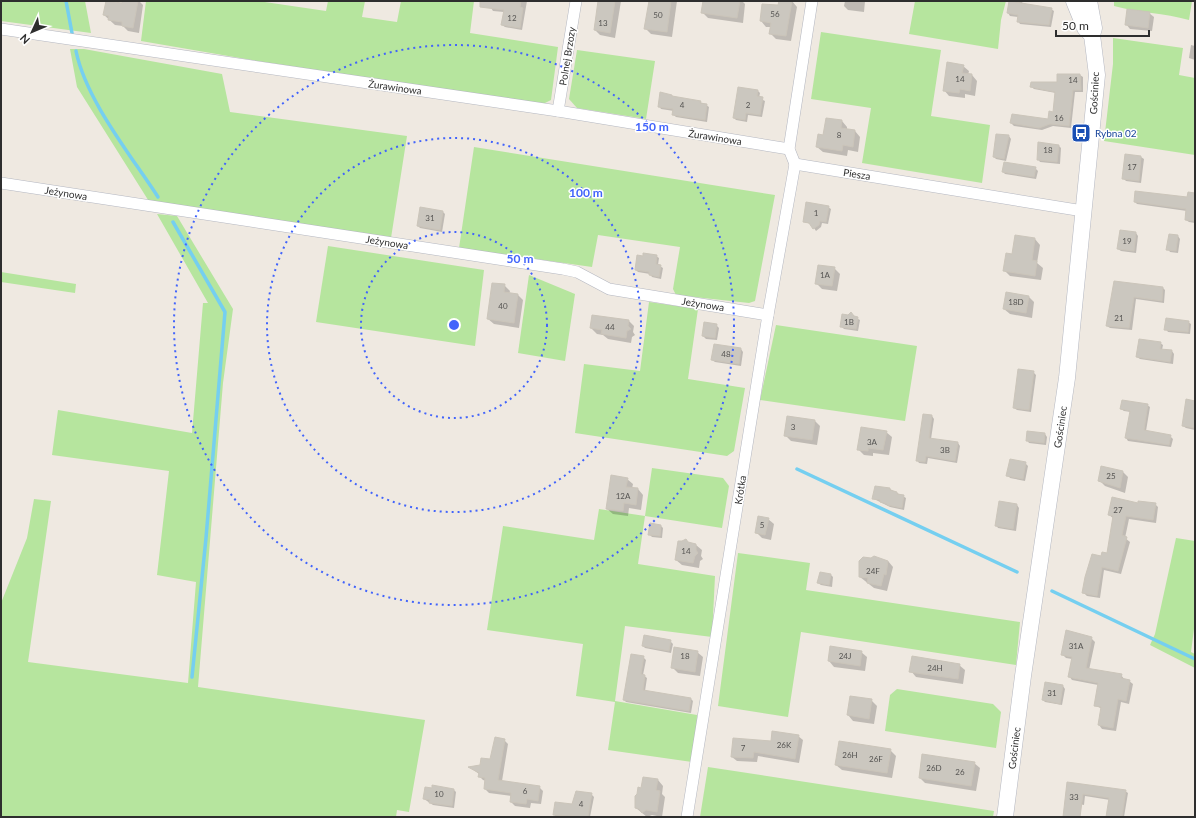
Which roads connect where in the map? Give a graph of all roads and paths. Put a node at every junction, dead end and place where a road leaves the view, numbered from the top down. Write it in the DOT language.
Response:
graph roads {
  1 [pos="576,1"];
  2 [pos="812,1"];
  3 [pos="1074,1"];
  4 [pos="1090,1"];
  5 [pos="1,29"];
  6 [pos="1092,35"];
  7 [pos="558,111"];
  8 [pos="788,149"];
  9 [pos="795,164"];
  10 [pos="1,183"];
  11 [pos="1084,211"];
  12 [pos="768,315"];
  13 [pos="687,817"];
  14 [pos="1005,817"];
  1 -- 7 [label="street, Polnej Brzozy"];
  2 -- 8 [label="street"];
  3 -- 6 [label="street, Gościniec"];
  4 -- 6 [label="street, Gościniec"];
  5 -- 7 [label="street, Żurawinowa"];
  6 -- 11 [label="street, Gościniec"];
  7 -- 8 [label="street, Żurawinowa"];
  8 -- 9 [label="street"];
  9 -- 11 [label="street, Piesza"];
  9 -- 12 [label="street, Krótka"];
  10 -- 12 [label="street, Jeżynowa"];
  11 -- 14 [label="street, Gościniec"];
  12 -- 13 [label="street, Krótka"];
}
